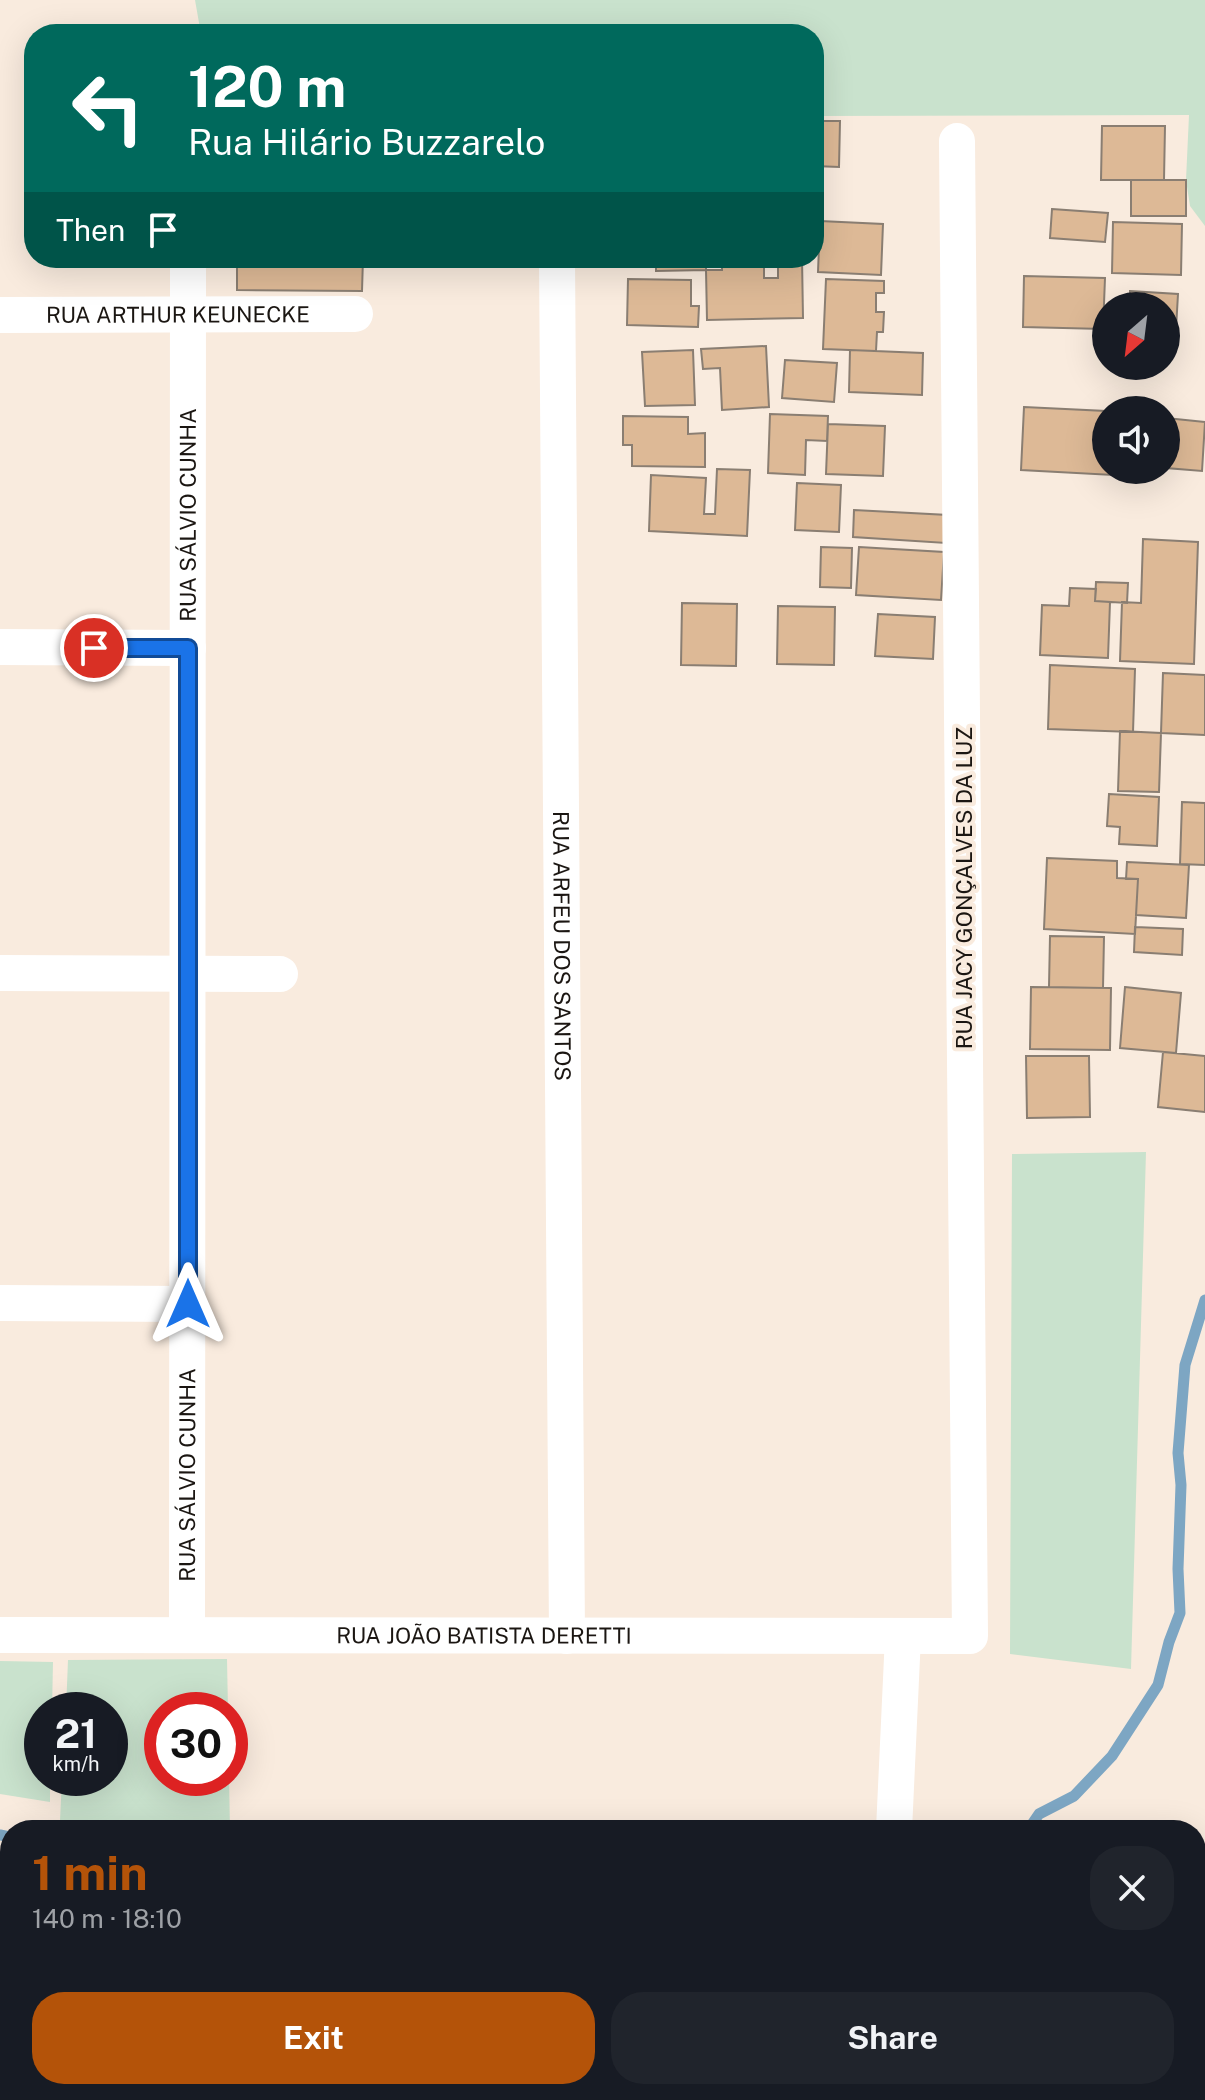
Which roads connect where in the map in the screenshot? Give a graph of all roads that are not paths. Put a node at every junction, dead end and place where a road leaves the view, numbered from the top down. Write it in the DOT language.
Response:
graph roads {
  1 [pos="957,141"];
  2 [pos="188,268"];
  3 [pos="557,268"];
  4 [pos="355,314"];
  5 [pos="0,315"];
  6 [pos="188,315"];
  7 [pos="0,647"];
  8 [pos="188,648"];
  9 [pos="0,973"];
  10 [pos="188,974"];
  11 [pos="280,974"];
  12 [pos="0,1303"];
  13 [pos="188,1304"];
  14 [pos="0,1635"];
  15 [pos="187,1635"];
  16 [pos="567,1636"];
  17 [pos="903,1636"];
  18 [pos="970,1636"];
  19 [pos="894,1820"];
  1 -- 18 [label="street, RUA JACY GONÇALVES DA LUZ"];
  2 -- 6 [label="street, RUA SÁLVIO CUNHA"];
  3 -- 16 [label="street, RUA ARFEU DOS SANTOS"];
  4 -- 6 [label="street, RUA ARTHUR KEUNECKE"];
  5 -- 6 [label="street, RUA ARTHUR KEUNECKE"];
  6 -- 8 [label="street, RUA SÁLVIO CUNHA"];
  7 -- 8 [label="street"];
  8 -- 10 [label="street, RUA SÁLVIO CUNHA"];
  9 -- 10 [label="street"];
  10 -- 11 [label="street"];
  10 -- 13 [label="street, RUA SÁLVIO CUNHA"];
  12 -- 13 [label="street"];
  13 -- 15 [label="street, RUA SÁLVIO CUNHA"];
  14 -- 15 [label="street, RUA JOÃO BATISTA DERETTI"];
  15 -- 16 [label="street, RUA JOÃO BATISTA DERETTI"];
  16 -- 17 [label="street, RUA JOÃO BATISTA DERETTI"];
  17 -- 18 [label="street, RUA JOÃO BATISTA DERETTI"];
  17 -- 19 [label="street"];
}
